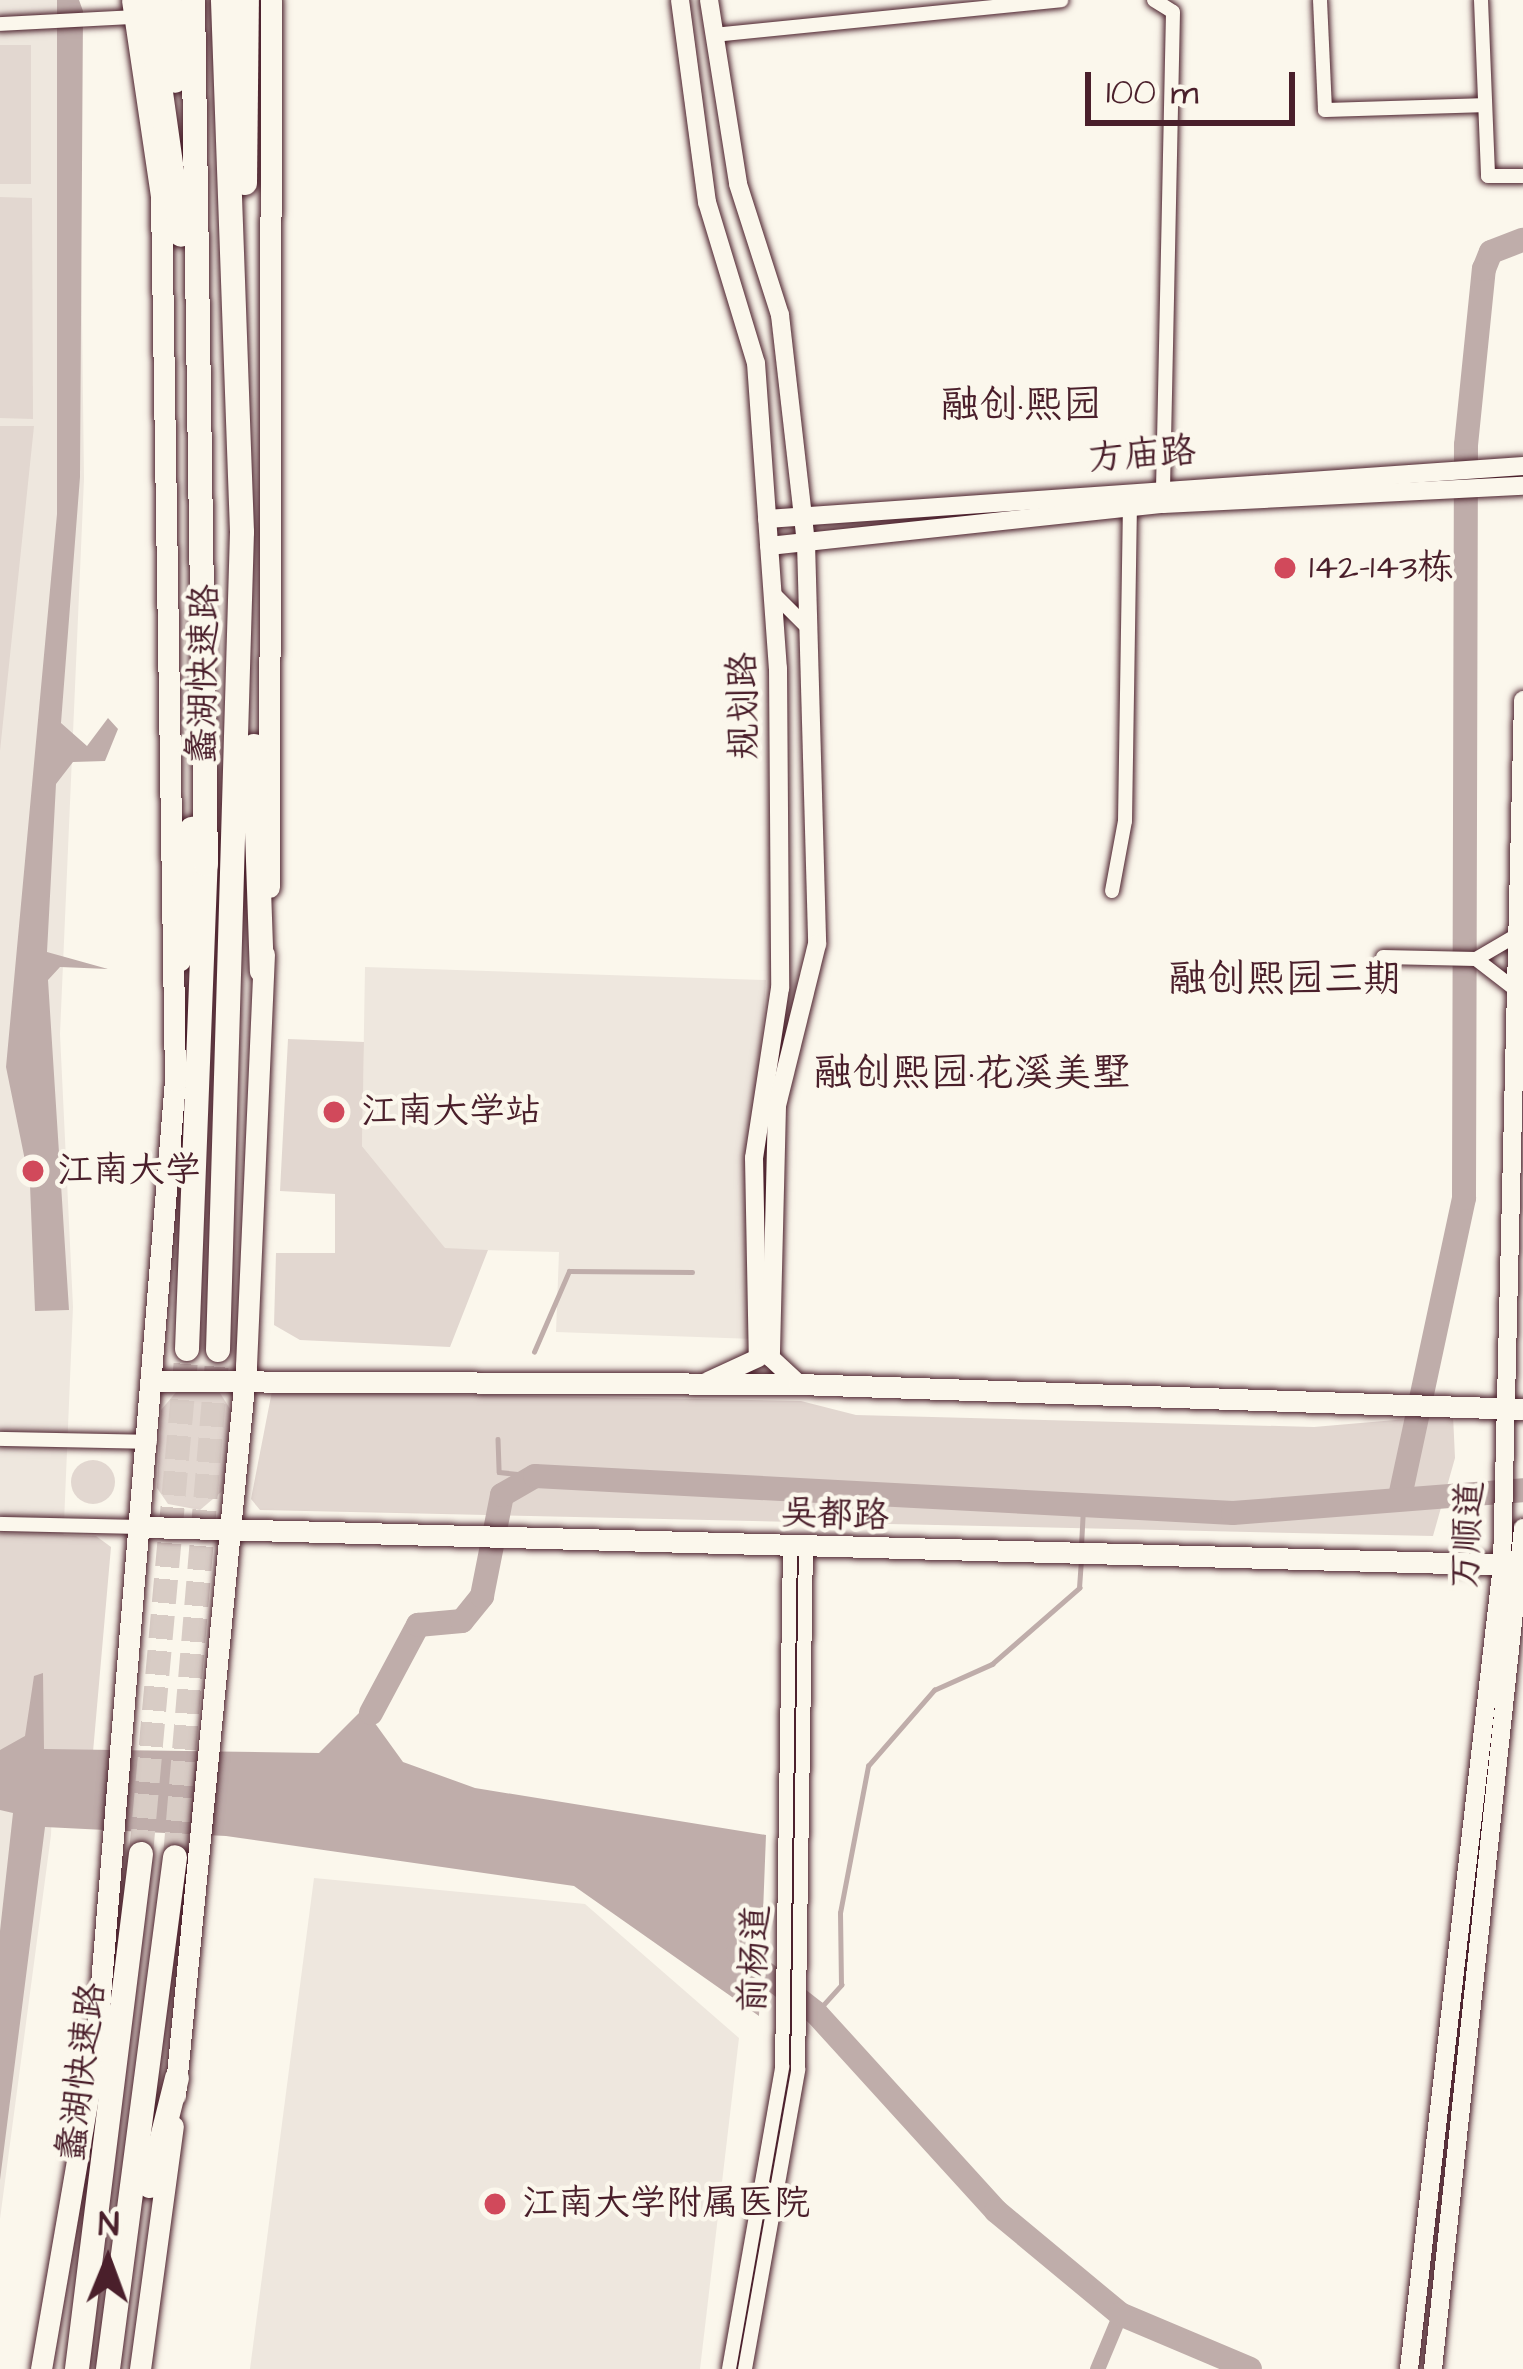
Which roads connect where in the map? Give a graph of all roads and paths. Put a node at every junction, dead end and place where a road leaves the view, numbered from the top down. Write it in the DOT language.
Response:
graph roads {
  1 [pos="170,0"];
  2 [pos="193,0"];
  3 [pos="223,0"];
  4 [pos="249,0"];
  5 [pos="272,0"];
  6 [pos="680,0"];
  7 [pos="709,0"];
  8 [pos="1061,0"];
  9 [pos="1154,0"];
  10 [pos="1320,0"];
  11 [pos="1481,0"];
  12 [pos="138,6"];
  13 [pos="0,24"];
  14 [pos="713,34"];
  15 [pos="1481,105"];
  16 [pos="1523,176"];
  17 [pos="179,178"];
  18 [pos="238,347"];
  19 [pos="1523,466"];
  20 [pos="1489,477"];
  21 [pos="1523,486"];
  22 [pos="1163,495"];
  23 [pos="1130,508"];
  24 [pos="804,517"];
  25 [pos="767,519"];
  26 [pos="242,532"];
  27 [pos="806,543"];
  28 [pos="769,546"];
  29 [pos="203,575"];
  30 [pos="772,592"];
  31 [pos="206,617"];
  32 [pos="808,628"];
  33 [pos="1523,700"];
  34 [pos="1112,891"];
  35 [pos="1517,935"];
  36 [pos="1383,957"];
  37 [pos="1476,959"];
  38 [pos="179,960"];
  39 [pos="262,971"];
  40 [pos="1520,993"];
  41 [pos="187,1349"];
  42 [pos="218,1350"];
  43 [pos="155,1381"];
  44 [pos="244,1381"];
  45 [pos="703,1384"];
  46 [pos="799,1384"];
  47 [pos="1511,1416"];
  48 [pos="0,1439"];
  49 [pos="150,1442"];
  50 [pos="0,1524"];
  51 [pos="145,1527"];
  52 [pos="230,1533"];
  53 [pos="1516,1534"];
  54 [pos="798,1546"];
  55 [pos="1516,1565"];
  56 [pos="141,1854"];
  57 [pos="188,1859"];
  58 [pos="790,2068"];
  59 [pos="177,2078"];
  60 [pos="101,2213"];
  61 [pos="120,2305"];
  62 [pos="108,2368"];
  63 [pos="41,2369"];
  64 [pos="62,2369"];
  65 [pos="77,2369"];
  66 [pos="140,2369"];
  67 [pos="729,2369"];
  68 [pos="745,2369"];
  69 [pos="1409,2369"];
  70 [pos="1432,2369"];
  1 -- 17 [label="highway"];
  2 -- 29 [label="highway, 蠡湖快速路"];
  3 -- 18 [label="highway, 蠡湖快速路"];
  4 -- 18 [label="highway"];
  5 -- 39 [label="main road"];
  6 -- 25 [label="street, 规划路"];
  7 -- 14 [label="street, 规划路"];
  8 -- 14 [label="street"];
  9 -- 22 [label="street"];
  10 -- 15 [label="street"];
  11 -- 15 [label="street"];
  12 -- 13 [label="street"];
  12 -- 17 [label="highway"];
  12 -- 38 [label="main road"];
  14 -- 24 [label="street, 规划路"];
  15 -- 16 [label="street"];
  17 -- 29 [label="highway"];
  18 -- 26 [label="highway, 蠡湖快速路"];
  19 -- 20 [label="street, 方庙路"];
  20 -- 21 [label="street, 方庙路"];
  20 -- 22 [label="street, 方庙路"];
  22 -- 23 [label="street, 方庙路"];
  22 -- 24 [label="street, 方庙路"];
  23 -- 27 [label="street, 方庙路"];
  23 -- 34 [label="street"];
  24 -- 25 [label="street, 方庙路"];
  24 -- 27 [label="street, 规划路"];
  25 -- 28 [label="street, 规划路"];
  26 -- 39 [label="highway"];
  26 -- 42 [label="highway, 蠡湖快速路"];
  27 -- 28 [label="street, 方庙路"];
  27 -- 32 [label="street, 规划路"];
  28 -- 30 [label="street, 规划路"];
  29 -- 31 [label="highway, 蠡湖快速路"];
  30 -- 32 [label="street"];
  30 -- 45 [label="street, 规划路"];
  31 -- 38 [label="highway"];
  31 -- 41 [label="highway, 蠡湖快速路"];
  32 -- 46 [label="street, 规划路"];
  33 -- 35 [label="street, 万顺道"];
  35 -- 37 [label="street"];
  35 -- 40 [label="street, 万顺道"];
  36 -- 37 [label="street"];
  37 -- 40 [label="street"];
  38 -- 43 [label="main road"];
  39 -- 44 [label="main road"];
  40 -- 47 [label="street, 万顺道"];
  43 -- 44 [label="main road"];
  43 -- 49 [label="main road"];
  44 -- 45 [label="main road"];
  44 -- 52 [label="main road"];
  45 -- 46 [label="main road"];
  46 -- 47 [label="main road"];
  47 -- 53 [label="street, 万顺道"];
  48 -- 49 [label="street"];
  49 -- 51 [label="main road"];
  50 -- 51 [label="street"];
  51 -- 52 [label="main road, 吴都路"];
  51 -- 63 [label="main road"];
  52 -- 54 [label="main road, 吴都路"];
  52 -- 57 [label="main road"];
  53 -- 55 [label="street, 万顺道"];
  54 -- 55 [label="main road, 吴都路"];
  54 -- 58 [label="street, 前杨道"];
  55 -- 69 [label="street, 万顺道"];
  55 -- 70 [label="street, 万顺道"];
  56 -- 60 [label="highway, 蠡湖快速路"];
  57 -- 59 [label="main road"];
  57 -- 61 [label="highway, 蠡湖快速路"];
  58 -- 67 [label="street, 前杨道"];
  58 -- 68 [label="street, 前杨道"];
  59 -- 61 [label="highway"];
  59 -- 66 [label="main road"];
  60 -- 64 [label="highway"];
  60 -- 65 [label="highway, 蠡湖快速路"];
  61 -- 62 [label="highway, 蠡湖快速路"];
}
